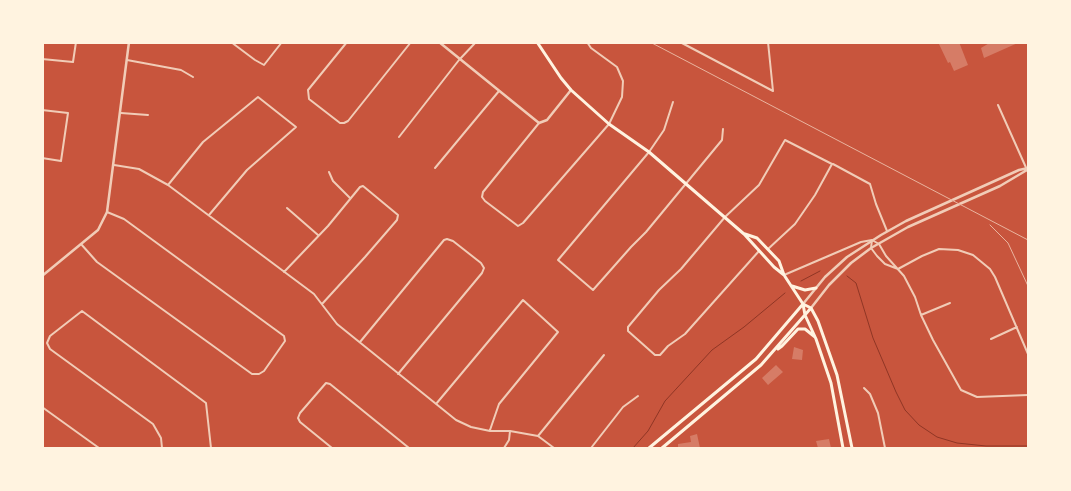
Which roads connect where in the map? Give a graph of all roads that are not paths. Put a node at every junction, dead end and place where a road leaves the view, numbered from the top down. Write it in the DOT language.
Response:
graph roads {
  1 [pos="76,42"];
  2 [pos="129,42"];
  3 [pos="230,42"];
  4 [pos="282,42"];
  5 [pos="346,42"];
  6 [pos="411,42"];
  7 [pos="439,42"];
  8 [pos="476,42"];
  9 [pos="537,42"];
  10 [pos="587,42"];
  11 [pos="680,42"];
  12 [pos="768,42"];
  13 [pos="42,59"];
  14 [pos="127,60"];
  15 [pos="459,60"];
  16 [pos="193,77"];
  17 [pos="572,90"];
  18 [pos="498,91"];
  19 [pos="673,102"];
  20 [pos="998,105"];
  21 [pos="42,110"];
  22 [pos="120,113"];
  23 [pos="148,115"];
  24 [pos="539,123"];
  25 [pos="609,124"];
  26 [pos="723,129"];
  27 [pos="399,137"];
  28 [pos="649,152"];
  29 [pos="42,158"];
  30 [pos="832,164"];
  31 [pos="114,165"];
  32 [pos="435,168"];
  33 [pos="1028,170"];
  34 [pos="329,172"];
  35 [pos="686,184"];
  36 [pos="168,185"];
  37 [pos="350,198"];
  38 [pos="287,208"];
  39 [pos="107,212"];
  40 [pos="208,215"];
  41 [pos="725,217"];
  42 [pos="888,231"];
  43 [pos="744,234"];
  44 [pos="318,235"];
  45 [pos="872,240"];
  46 [pos="81,244"];
  47 [pos="879,244"];
  48 [pos="871,248"];
  49 [pos="768,249"];
  50 [pos="759,251"];
  51 [pos="898,270"];
  52 [pos="284,272"];
  53 [pos="784,275"];
  54 [pos="42,276"];
  55 [pos="792,286"];
  56 [pos="816,288"];
  57 [pos="950,303"];
  58 [pos="322,304"];
  59 [pos="803,304"];
  60 [pos="810,308"];
  61 [pos="804,315"];
  62 [pos="921,315"];
  63 [pos="1017,327"];
  64 [pos="816,339"];
  65 [pos="991,339"];
  66 [pos="360,342"];
  67 [pos="775,350"];
  68 [pos="1028,354"];
  69 [pos="604,355"];
  70 [pos="398,374"];
  71 [pos="864,388"];
  72 [pos="638,396"];
  73 [pos="1028,396"];
  74 [pos="436,404"];
  75 [pos="42,407"];
  76 [pos="490,430"];
  77 [pos="510,431"];
  78 [pos="538,436"];
  79 [pos="99,448"];
  80 [pos="162,448"];
  81 [pos="211,448"];
  82 [pos="332,448"];
  83 [pos="409,448"];
  84 [pos="504,448"];
  85 [pos="554,448"];
  86 [pos="591,448"];
  87 [pos="649,448"];
  88 [pos="662,448"];
  89 [pos="843,448"];
  90 [pos="852,448"];
  91 [pos="885,448"];
  1 -- 13 [label="street"];
  2 -- 14 [label="street"];
  3 -- 4 [label="street"];
  5 -- 6 [label="street"];
  7 -- 15 [label="street"];
  8 -- 15 [label="street"];
  9 -- 17 [label="main road"];
  10 -- 25 [label="street"];
  11 -- 12 [label="street"];
  14 -- 16 [label="street"];
  14 -- 22 [label="street"];
  15 -- 18 [label="street"];
  15 -- 27 [label="street"];
  17 -- 24 [label="street"];
  17 -- 25 [label="main road"];
  18 -- 24 [label="street"];
  18 -- 32 [label="street"];
  19 -- 28 [label="street"];
  20 -- 33 [label="street"];
  21 -- 29 [label="street"];
  22 -- 23 [label="street"];
  22 -- 31 [label="street"];
  24 -- 25 [label="street"];
  25 -- 28 [label="main road"];
  26 -- 35 [label="street"];
  28 -- 35 [label="main road"];
  28 -- 35 [label="street"];
  30 -- 41 [label="street"];
  30 -- 42 [label="street"];
  30 -- 49 [label="street"];
  31 -- 36 [label="street"];
  31 -- 39 [label="street"];
  33 -- 42 [label="street"];
  33 -- 47 [label="street"];
  34 -- 37 [label="street"];
  35 -- 41 [label="main road"];
  36 -- 40 [label="street"];
  36 -- 40 [label="street"];
  37 -- 44 [label="street"];
  37 -- 58 [label="street"];
  38 -- 44 [label="street"];
  39 -- 46 [label="street"];
  39 -- 46 [label="street"];
  40 -- 52 [label="street"];
  41 -- 43 [label="main road"];
  41 -- 50 [label="street"];
  42 -- 45 [label="street"];
  43 -- 49 [label="main road"];
  43 -- 50 [label="main road"];
  44 -- 52 [label="street"];
  45 -- 47 [label="street"];
  45 -- 48 [label="street"];
  45 -- 53 [label="street"];
  45 -- 56 [label="street"];
  46 -- 54 [label="street"];
  47 -- 48 [label="street"];
  47 -- 51 [label="street"];
  48 -- 51 [label="street"];
  48 -- 60 [label="street"];
  49 -- 53 [label="main road"];
  50 -- 53 [label="main road"];
  51 -- 62 [label="street"];
  51 -- 63 [label="street"];
  52 -- 58 [label="street"];
  53 -- 55 [label="main road"];
  55 -- 56 [label="main road"];
  55 -- 59 [label="main road"];
  56 -- 59 [label="street"];
  57 -- 62 [label="street"];
  58 -- 66 [label="street"];
  59 -- 60 [label="main road"];
  59 -- 61 [label="main road"];
  59 -- 87 [label="main road"];
  60 -- 61 [label="main road"];
  60 -- 90 [label="main road"];
  61 -- 64 [label="main road"];
  61 -- 67 [label="main road"];
  62 -- 73 [label="street"];
  63 -- 65 [label="street"];
  63 -- 68 [label="street"];
  64 -- 67 [label="main road"];
  64 -- 89 [label="main road"];
  66 -- 70 [label="street"];
  66 -- 70 [label="street"];
  67 -- 88 [label="main road"];
  69 -- 78 [label="street"];
  70 -- 74 [label="street"];
  71 -- 91 [label="street"];
  72 -- 86 [label="street"];
  74 -- 76 [label="street"];
  74 -- 76 [label="street"];
  75 -- 79 [label="street"];
  76 -- 77 [label="street"];
  77 -- 78 [label="street"];
  77 -- 84 [label="street"];
  78 -- 85 [label="street"];
  80 -- 81 [label="street"];
  82 -- 83 [label="street"];
}
